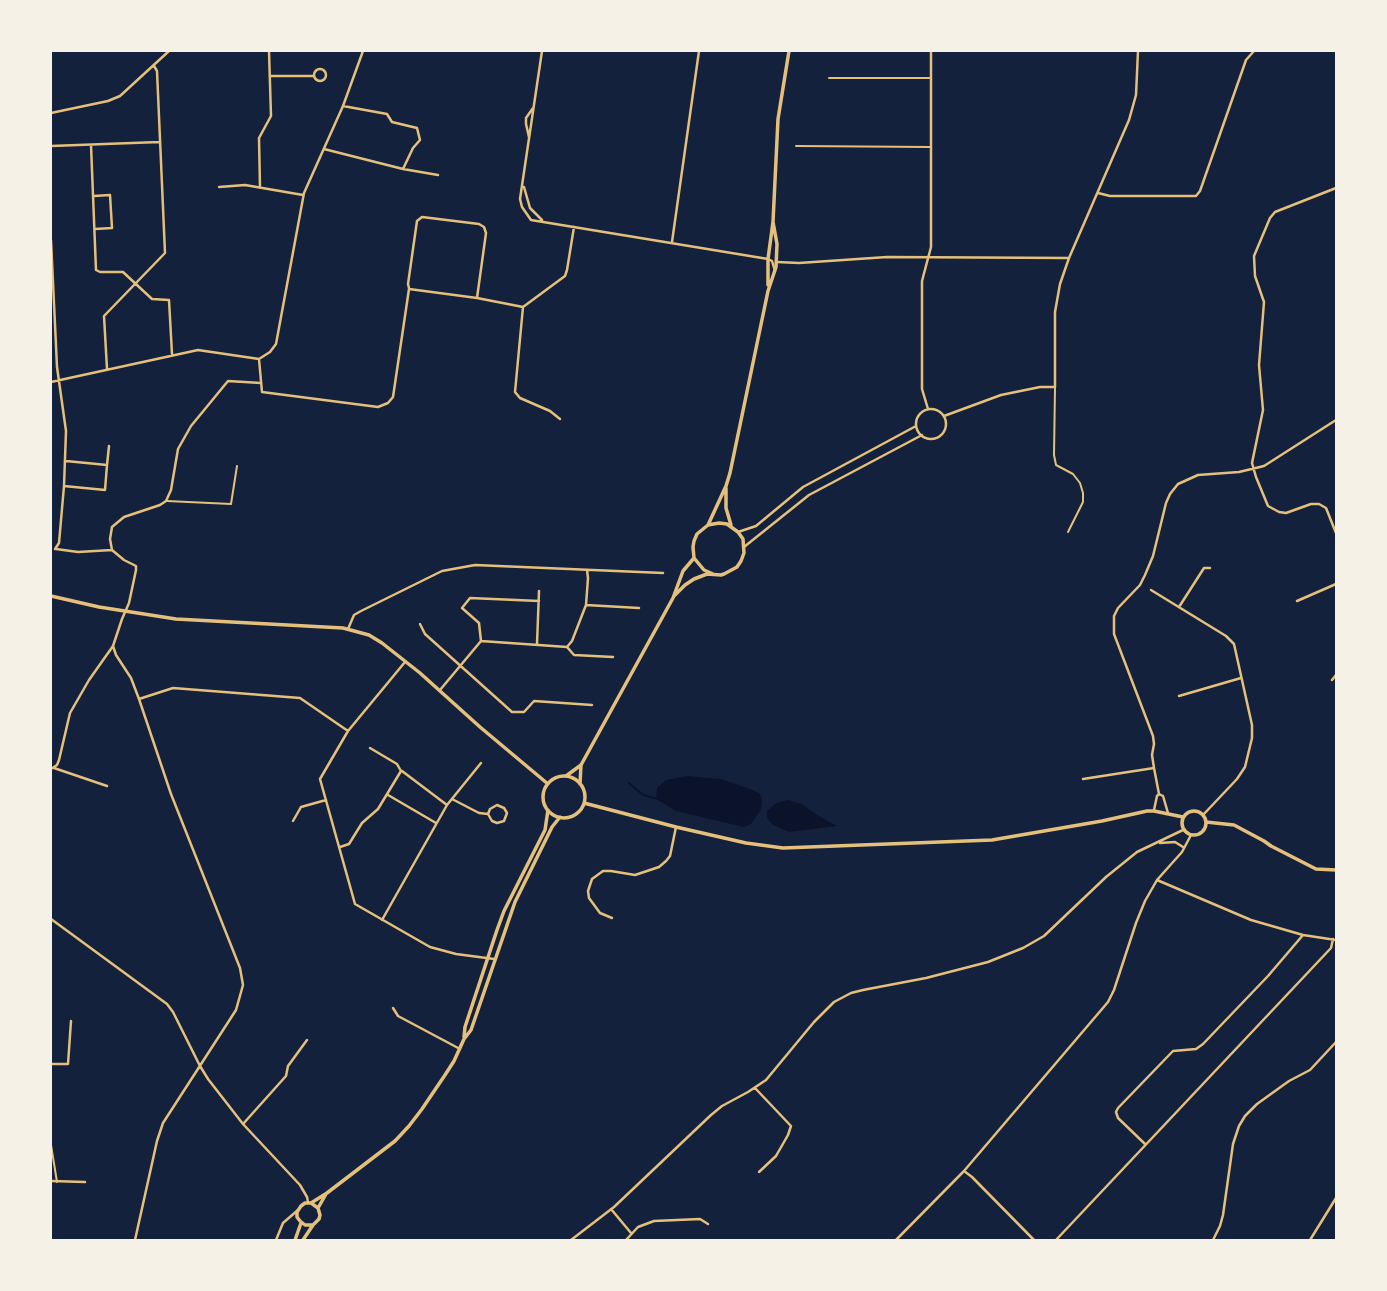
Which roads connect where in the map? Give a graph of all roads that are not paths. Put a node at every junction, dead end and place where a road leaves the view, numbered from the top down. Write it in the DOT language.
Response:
graph roads {
  1 [pos="169,51"];
  2 [pos="268,51"];
  3 [pos="363,51"];
  4 [pos="542,51"];
  5 [pos="699,51"];
  6 [pos="789,51"];
  7 [pos="931,51"];
  8 [pos="1138,51"];
  9 [pos="1254,51"];
  10 [pos="154,66"];
  11 [pos="270,76"];
  12 [pos="314,76"];
  13 [pos="829,78"];
  14 [pos="931,78"];
  15 [pos="343,106"];
  16 [pos="51,113"];
  17 [pos="161,142"];
  18 [pos="90,145"];
  19 [pos="51,146"];
  20 [pos="796,146"];
  21 [pos="931,147"];
  22 [pos="324,149"];
  23 [pos="403,169"];
  24 [pos="438,175"];
  25 [pos="523,186"];
  26 [pos="219,187"];
  27 [pos="261,187"];
  28 [pos="1336,188"];
  29 [pos="1098,193"];
  30 [pos="303,195"];
  31 [pos="94,196"];
  32 [pos="544,222"];
  33 [pos="773,222"];
  34 [pos="573,227"];
  35 [pos="95,229"];
  36 [pos="51,240"];
  37 [pos="672,243"];
  38 [pos="928,257"];
  39 [pos="1069,258"];
  40 [pos="768,259"];
  41 [pos="777,262"];
  42 [pos="775,271"];
  43 [pos="135,284"];
  44 [pos="409,289"];
  45 [pos="768,290"];
  46 [pos="477,298"];
  47 [pos="523,307"];
  48 [pos="172,354"];
  49 [pos="259,359"];
  50 [pos="107,369"];
  51 [pos="58,380"];
  52 [pos="51,382"];
  53 [pos="261,383"];
  54 [pos="1055,387"];
  55 [pos="928,409"];
  56 [pos="944,416"];
  57 [pos="560,419"];
  58 [pos="1336,420"];
  59 [pos="916,426"];
  60 [pos="922,435"];
  61 [pos="109,446"];
  62 [pos="66,461"];
  63 [pos="107,465"];
  64 [pos="237,466"];
  65 [pos="1254,470"];
  66 [pos="64,486"];
  67 [pos="726,486"];
  68 [pos="166,501"];
  69 [pos="708,525"];
  70 [pos="732,527"];
  71 [pos="738,532"];
  72 [pos="1068,532"];
  73 [pos="1336,533"];
  74 [pos="744,547"];
  75 [pos="55,549"];
  76 [pos="112,550"];
  77 [pos="51,552"];
  78 [pos="694,558"];
  79 [pos="1210,568"];
  80 [pos="587,570"];
  81 [pos="663,573"];
  82 [pos="713,574"];
  83 [pos="1336,584"];
  84 [pos="1151,590"];
  85 [pos="539,591"];
  86 [pos="51,596"];
  87 [pos="673,597"];
  88 [pos="539,601"];
  89 [pos="1297,601"];
  90 [pos="586,606"];
  91 [pos="1179,607"];
  92 [pos="639,608"];
  93 [pos="125,611"];
  94 [pos="420,624"];
  95 [pos="348,629"];
  96 [pos="481,642"];
  97 [pos="537,645"];
  98 [pos="113,646"];
  99 [pos="567,647"];
  100 [pos="613,657"];
  101 [pos="405,662"];
  102 [pos="460,666"];
  103 [pos="1336,676"];
  104 [pos="1241,678"];
  105 [pos="1332,680"];
  106 [pos="440,690"];
  107 [pos="1179,696"];
  108 [pos="139,699"];
  109 [pos="592,705"];
  110 [pos="348,730"];
  111 [pos="370,748"];
  112 [pos="481,763"];
  113 [pos="581,765"];
  114 [pos="52,768"];
  115 [pos="1154,768"];
  116 [pos="401,771"];
  117 [pos="566,776"];
  118 [pos="1083,779"];
  119 [pos="548,784"];
  120 [pos="580,784"];
  121 [pos="107,786"];
  122 [pos="1159,794"];
  123 [pos="387,795"];
  124 [pos="452,799"];
  125 [pos="326,800"];
  126 [pos="584,803"];
  127 [pos="447,804"];
  128 [pos="548,810"];
  129 [pos="1154,811"];
  130 [pos="1168,813"];
  131 [pos="488,814"];
  132 [pos="1203,815"];
  133 [pos="559,817"];
  134 [pos="1183,817"];
  135 [pos="293,821"];
  136 [pos="1206,822"];
  137 [pos="436,823"];
  138 [pos="676,827"];
  139 [pos="1183,830"];
  140 [pos="1191,835"];
  141 [pos="1156,843"];
  142 [pos="340,847"];
  143 [pos="1185,848"];
  144 [pos="1336,870"];
  145 [pos="1157,880"];
  146 [pos="612,918"];
  147 [pos="51,919"];
  148 [pos="382,920"];
  149 [pos="497,930"];
  150 [pos="504,933"];
  151 [pos="1303,934"];
  152 [pos="1335,939"];
  153 [pos="487,958"];
  154 [pos="495,959"];
  155 [pos="393,1008"];
  156 [pos="71,1020"];
  157 [pos="464,1039"];
  158 [pos="307,1040"];
  159 [pos="1336,1042"];
  160 [pos="460,1049"];
  161 [pos="51,1064"];
  162 [pos="200,1066"];
  163 [pos="755,1088"];
  164 [pos="243,1124"];
  165 [pos="1146,1144"];
  166 [pos="51,1145"];
  167 [pos="760,1171"];
  168 [pos="964,1171"];
  169 [pos="51,1181"];
  170 [pos="57,1182"];
  171 [pos="85,1182"];
  172 [pos="327,1193"];
  173 [pos="1336,1198"];
  174 [pos="309,1203"];
  175 [pos="318,1208"];
  176 [pos="611,1209"];
  177 [pos="298,1210"];
  178 [pos="297,1217"];
  179 [pos="289,1218"];
  180 [pos="301,1223"];
  181 [pos="708,1224"];
  182 [pos="313,1225"];
  183 [pos="631,1233"];
  184 [pos="135,1240"];
  185 [pos="276,1240"];
  186 [pos="295,1240"];
  187 [pos="303,1240"];
  188 [pos="571,1240"];
  189 [pos="626,1240"];
  190 [pos="895,1240"];
  191 [pos="1034,1240"];
  192 [pos="1056,1240"];
  193 [pos="1213,1240"];
  194 [pos="1310,1240"];
  1 -- 10 [label="street"];
  2 -- 11 [label="street"];
  3 -- 15 [label="street"];
  4 -- 25 [label="street"];
  5 -- 37 [label="street"];
  6 -- 33 [label="street"];
  7 -- 14 [label="street"];
  8 -- 29 [label="street"];
  9 -- 29 [label="street"];
  10 -- 16 [label="street"];
  10 -- 17 [label="street"];
  11 -- 12 [label="street"];
  11 -- 27 [label="street"];
  13 -- 14 [label="lane"];
  14 -- 21 [label="street"];
  15 -- 22 [label="street"];
  15 -- 23 [label="street"];
  17 -- 18 [label="street"];
  17 -- 43 [label="street"];
  18 -- 19 [label="street"];
  18 -- 31 [label="street"];
  20 -- 21 [label="lane"];
  21 -- 38 [label="street"];
  22 -- 23 [label="street"];
  22 -- 30 [label="street"];
  23 -- 24 [label="street"];
  25 -- 32 [label="street"];
  25 -- 32 [label="street"];
  26 -- 27 [label="street"];
  27 -- 30 [label="street"];
  28 -- 65 [label="street"];
  29 -- 39 [label="street"];
  30 -- 49 [label="street"];
  31 -- 35 [label="street"];
  31 -- 35 [label="street"];
  32 -- 34 [label="street"];
  33 -- 40 [label="street"];
  33 -- 41 [label="street"];
  34 -- 37 [label="street"];
  34 -- 47 [label="street"];
  35 -- 43 [label="street"];
  36 -- 51 [label="street"];
  37 -- 40 [label="street"];
  38 -- 39 [label="street"];
  38 -- 41 [label="street"];
  38 -- 55 [label="street"];
  39 -- 54 [label="street"];
  40 -- 42 [label="street"];
  40 -- 45 [label="street"];
  41 -- 42 [label="street"];
  42 -- 45 [label="street"];
  43 -- 48 [label="street"];
  43 -- 50 [label="street"];
  44 -- 46 [label="street"];
  44 -- 46 [label="street"];
  44 -- 53 [label="street"];
  45 -- 67 [label="street"];
  46 -- 47 [label="street"];
  47 -- 57 [label="street"];
  48 -- 49 [label="street"];
  48 -- 50 [label="street"];
  49 -- 53 [label="street"];
  50 -- 51 [label="street"];
  51 -- 52 [label="street"];
  51 -- 62 [label="street"];
  53 -- 68 [label="street"];
  54 -- 56 [label="street"];
  54 -- 72 [label="lane"];
  55 -- 56 [label="street"];
  55 -- 59 [label="street"];
  56 -- 60 [label="street"];
  58 -- 65 [label="street"];
  59 -- 60 [label="street"];
  59 -- 71 [label="street"];
  60 -- 74 [label="street"];
  61 -- 63 [label="street"];
  62 -- 63 [label="street"];
  62 -- 66 [label="street"];
  63 -- 66 [label="street"];
  64 -- 68 [label="lane"];
  65 -- 73 [label="street"];
  65 -- 115 [label="street"];
  66 -- 75 [label="street"];
  67 -- 69 [label="street"];
  67 -- 70 [label="street"];
  68 -- 76 [label="street"];
  69 -- 70 [label="street"];
  69 -- 78 [label="street"];
  70 -- 71 [label="street"];
  71 -- 74 [label="street"];
  74 -- 82 [label="street"];
  75 -- 76 [label="street"];
  75 -- 77 [label="street"];
  76 -- 93 [label="street"];
  78 -- 82 [label="street"];
  78 -- 87 [label="street"];
  79 -- 91 [label="street"];
  80 -- 81 [label="street"];
  80 -- 90 [label="street"];
  80 -- 95 [label="street"];
  82 -- 87 [label="street"];
  83 -- 89 [label="street"];
  84 -- 91 [label="street"];
  85 -- 88 [label="street"];
  86 -- 93 [label="street"];
  87 -- 113 [label="street"];
  88 -- 96 [label="street"];
  88 -- 97 [label="street"];
  90 -- 92 [label="street"];
  90 -- 99 [label="street"];
  91 -- 104 [label="street"];
  93 -- 95 [label="street"];
  93 -- 98 [label="street"];
  94 -- 102 [label="street"];
  95 -- 101 [label="street"];
  96 -- 97 [label="street"];
  96 -- 102 [label="street"];
  97 -- 99 [label="street"];
  98 -- 108 [label="street"];
  98 -- 114 [label="street"];
  99 -- 100 [label="street"];
  101 -- 106 [label="street"];
  101 -- 110 [label="street"];
  102 -- 106 [label="street"];
  102 -- 109 [label="street"];
  103 -- 105 [label="street"];
  104 -- 107 [label="street"];
  104 -- 132 [label="street"];
  106 -- 119 [label="street"];
  108 -- 110 [label="street"];
  108 -- 162 [label="street"];
  110 -- 125 [label="street"];
  111 -- 116 [label="street"];
  112 -- 124 [label="street"];
  113 -- 117 [label="street"];
  113 -- 120 [label="street"];
  114 -- 121 [label="street"];
  115 -- 118 [label="street"];
  115 -- 122 [label="street"];
  116 -- 123 [label="street"];
  116 -- 127 [label="street"];
  117 -- 119 [label="street"];
  117 -- 120 [label="street"];
  119 -- 128 [label="street"];
  120 -- 126 [label="street"];
  122 -- 129 [label="street"];
  122 -- 130 [label="street"];
  123 -- 137 [label="street"];
  123 -- 142 [label="street"];
  124 -- 127 [label="street"];
  124 -- 131 [label="street"];
  125 -- 135 [label="street"];
  125 -- 142 [label="street"];
  126 -- 133 [label="street"];
  126 -- 138 [label="street"];
  127 -- 137 [label="street"];
  128 -- 133 [label="street"];
  128 -- 149 [label="street"];
  129 -- 130 [label="street"];
  129 -- 138 [label="street"];
  130 -- 134 [label="street"];
  131 -- 131 [label="street"];
  132 -- 134 [label="street"];
  132 -- 136 [label="street"];
  133 -- 150 [label="street"];
  134 -- 139 [label="street"];
  136 -- 140 [label="street"];
  136 -- 144 [label="street"];
  137 -- 148 [label="street"];
  138 -- 146 [label="street"];
  139 -- 140 [label="street"];
  139 -- 141 [label="street"];
  140 -- 143 [label="street"];
  141 -- 143 [label="street"];
  141 -- 163 [label="street"];
  142 -- 148 [label="street"];
  143 -- 145 [label="street"];
  145 -- 151 [label="street"];
  145 -- 168 [label="street"];
  147 -- 162 [label="street"];
  148 -- 153 [label="street"];
  149 -- 150 [label="street"];
  149 -- 153 [label="street"];
  150 -- 154 [label="street"];
  151 -- 152 [label="street"];
  151 -- 165 [label="street"];
  152 -- 165 [label="street"];
  153 -- 154 [label="street"];
  153 -- 157 [label="street"];
  154 -- 157 [label="street"];
  155 -- 160 [label="street"];
  156 -- 161 [label="street"];
  157 -- 160 [label="street"];
  158 -- 164 [label="street"];
  159 -- 193 [label="street"];
  160 -- 172 [label="street"];
  162 -- 164 [label="street"];
  162 -- 184 [label="street"];
  163 -- 167 [label="street"];
  163 -- 176 [label="street"];
  164 -- 174 [label="street"];
  165 -- 192 [label="street"];
  166 -- 170 [label="lane"];
  168 -- 190 [label="street"];
  168 -- 191 [label="street"];
  169 -- 170 [label="street"];
  170 -- 171 [label="street"];
  172 -- 174 [label="street"];
  172 -- 175 [label="street"];
  173 -- 194 [label="street"];
  174 -- 175 [label="street"];
  174 -- 177 [label="street"];
  175 -- 182 [label="street"];
  176 -- 183 [label="street"];
  176 -- 188 [label="street"];
  177 -- 178 [label="street"];
  177 -- 179 [label="street"];
  178 -- 179 [label="street"];
  178 -- 180 [label="street"];
  179 -- 185 [label="street"];
  180 -- 182 [label="street"];
  180 -- 186 [label="street"];
  181 -- 183 [label="street"];
  182 -- 187 [label="street"];
  183 -- 189 [label="street"];
}
